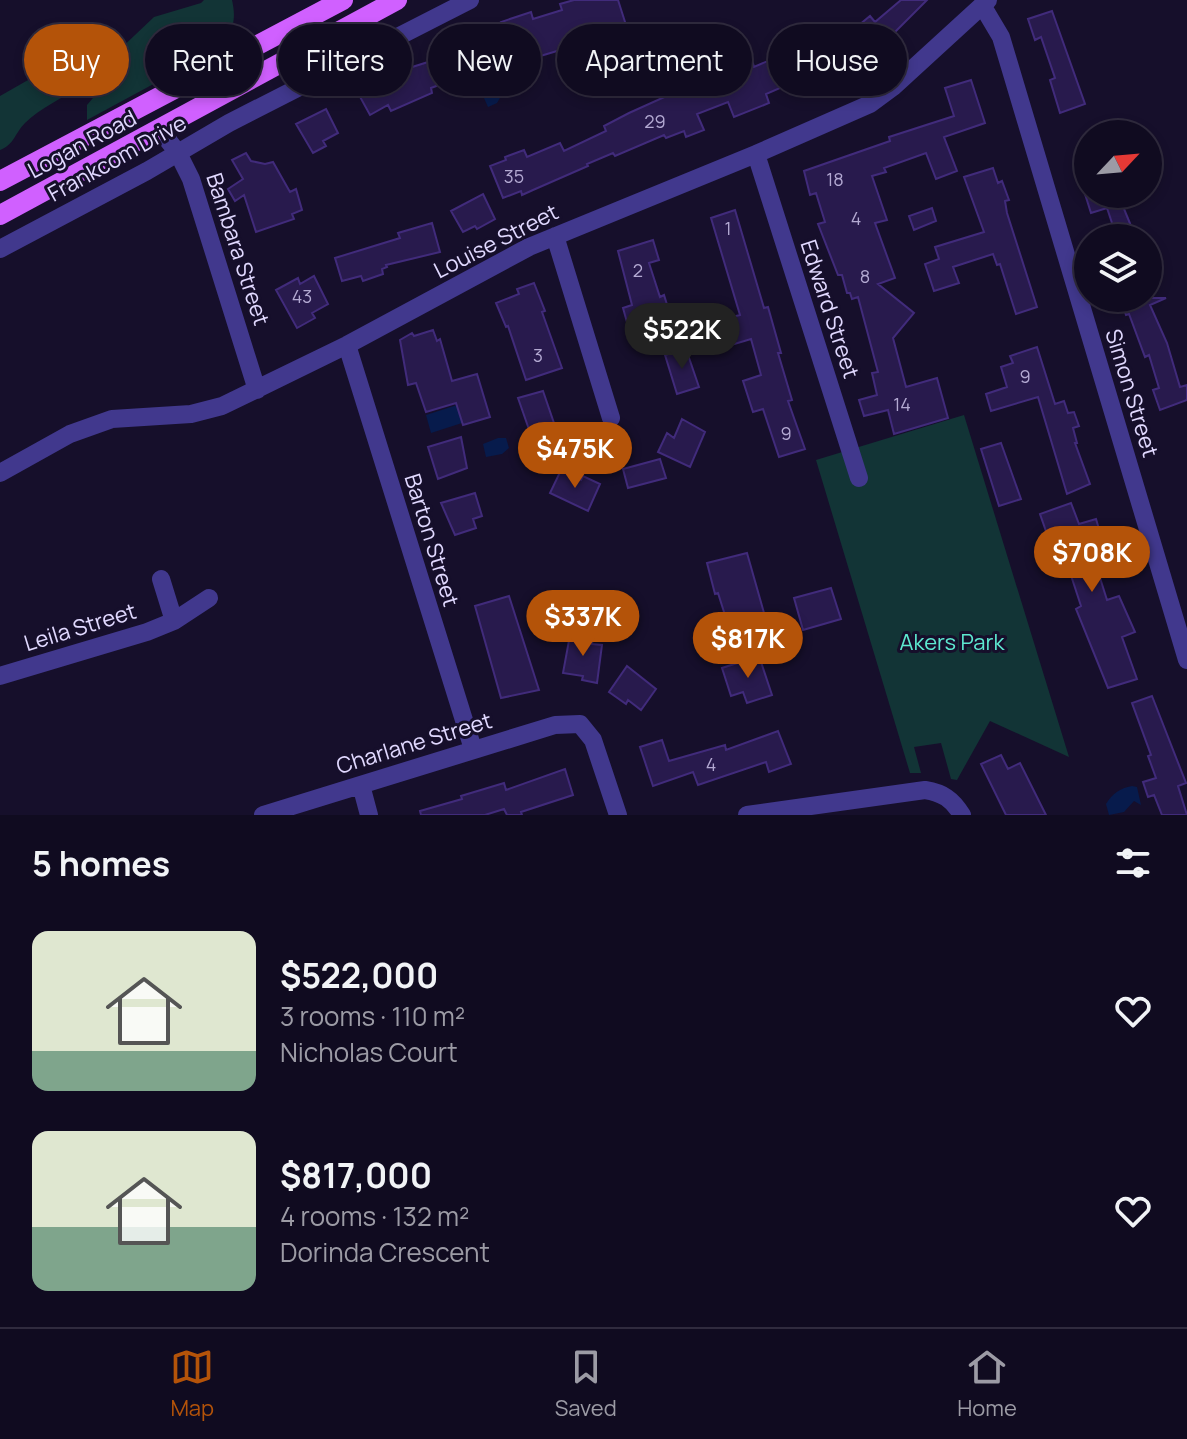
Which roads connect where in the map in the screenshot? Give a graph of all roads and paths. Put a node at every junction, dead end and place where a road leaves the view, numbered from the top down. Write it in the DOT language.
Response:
graph roads {
  1 [pos="343,0"];
  2 [pos="397,0"];
  3 [pos="470,0"];
  4 [pos="985,3"];
  5 [pos="160,130"];
  6 [pos="178,153"];
  7 [pos="756,154"];
  8 [pos="0,181"];
  9 [pos="0,215"];
  10 [pos="555,236"];
  11 [pos="0,249"];
  12 [pos="347,345"];
  13 [pos="257,390"];
  14 [pos="611,418"];
  15 [pos="0,473"];
  16 [pos="859,478"];
  17 [pos="161,579"];
  18 [pos="209,598"];
  19 [pos="174,621"];
  20 [pos="1187,660"];
  21 [pos="0,676"];
  22 [pos="473,749"];
  23 [pos="361,785"];
  24 [pos="263,815"];
  25 [pos="369,815"];
  26 [pos="618,815"];
  27 [pos="747,815"];
  28 [pos="962,815"];
  1 -- 8 [label="main road, Logan Road"];
  2 -- 5 [label="main road, Logan Road"];
  3 -- 6 [label="street, Frankcom Drive"];
  4 -- 7 [label="street, Louise Street"];
  4 -- 20 [label="street, Simon Street"];
  5 -- 6 [label="street, Bambara Street"];
  5 -- 9 [label="main road, Logan Road"];
  6 -- 11 [label="street, Frankcom Drive"];
  6 -- 13 [label="street, Bambara Street"];
  7 -- 10 [label="street, Louise Street"];
  7 -- 16 [label="street, Edward Street"];
  10 -- 12 [label="street, Louise Street"];
  10 -- 14 [label="street"];
  12 -- 13 [label="street, Louise Street"];
  12 -- 22 [label="street, Barton Street"];
  13 -- 15 [label="street, Louise Street"];
  17 -- 19 [label="street"];
  18 -- 19 [label="street, Leila Street"];
  19 -- 21 [label="street, Leila Street"];
  22 -- 23 [label="street, Charlane Street"];
  22 -- 26 [label="street, Charlane Street"];
  23 -- 24 [label="street, Charlane Street"];
  23 -- 25 [label="street"];
  27 -- 28 [label="street"];
}
